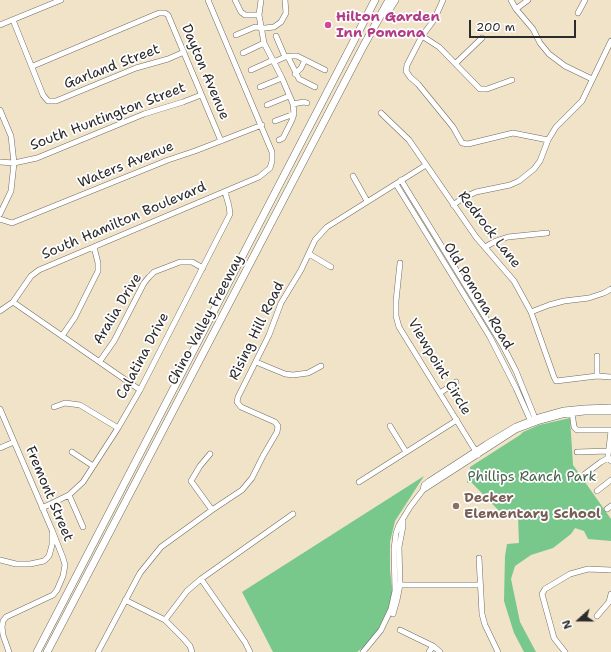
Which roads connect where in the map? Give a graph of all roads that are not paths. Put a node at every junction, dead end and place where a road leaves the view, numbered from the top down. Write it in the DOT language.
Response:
graph roads {
  1 [pos="61,0"];
  2 [pos="208,0"];
  3 [pos="235,0"];
  4 [pos="261,0"];
  5 [pos="285,0"];
  6 [pos="373,0"];
  7 [pos="389,0"];
  8 [pos="395,0"];
  9 [pos="443,0"];
  10 [pos="511,0"];
  11 [pos="528,0"];
  12 [pos="585,0"];
  13 [pos="516,9"];
  14 [pos="578,13"];
  15 [pos="259,15"];
  16 [pos="13,20"];
  17 [pos="0,25"];
  18 [pos="261,28"];
  19 [pos="236,35"];
  20 [pos="276,36"];
  21 [pos="422,36"];
  22 [pos="482,38"];
  23 [pos="611,41"];
  24 [pos="264,43"];
  25 [pos="364,45"];
  26 [pos="184,52"];
  27 [pos="243,53"];
  28 [pos="287,57"];
  29 [pos="273,60"];
  30 [pos="305,60"];
  31 [pos="456,63"];
  32 [pos="33,66"];
  33 [pos="251,70"];
  34 [pos="325,70"];
  35 [pos="296,74"];
  36 [pos="282,78"];
  37 [pos="592,79"];
  38 [pos="512,80"];
  39 [pos="260,87"];
  40 [pos="315,87"];
  41 [pos="201,95"];
  42 [pos="289,96"];
  43 [pos="307,103"];
  44 [pos="293,104"];
  45 [pos="267,105"];
  46 [pos="0,110"];
  47 [pos="381,113"];
  48 [pos="294,114"];
  49 [pos="275,121"];
  50 [pos="262,125"];
  51 [pos="279,140"];
  52 [pos="548,140"];
  53 [pos="221,141"];
  54 [pos="0,162"];
  55 [pos="14,162"];
  56 [pos="426,165"];
  57 [pos="353,176"];
  58 [pos="401,180"];
  59 [pos="396,184"];
  60 [pos="225,192"];
  61 [pos="367,201"];
  62 [pos="453,205"];
  63 [pos="0,214"];
  64 [pos="0,219"];
  65 [pos="547,233"];
  66 [pos="94,247"];
  67 [pos="485,247"];
  68 [pos="309,254"];
  69 [pos="400,262"];
  70 [pos="331,267"];
  71 [pos="203,268"];
  72 [pos="611,289"];
  73 [pos="13,302"];
  74 [pos="0,311"];
  75 [pos="531,312"];
  76 [pos="62,336"];
  77 [pos="597,356"];
  78 [pos="100,361"];
  79 [pos="256,362"];
  80 [pos="321,366"];
  81 [pos="597,376"];
  82 [pos="611,377"];
  83 [pos="456,382"];
  84 [pos="140,390"];
  85 [pos="440,393"];
  86 [pos="54,407"];
  87 [pos="611,407"];
  88 [pos="0,409"];
  89 [pos="572,411"];
  90 [pos="611,412"];
  91 [pos="457,420"];
  92 [pos="532,421"];
  93 [pos="390,426"];
  94 [pos="118,428"];
  95 [pos="611,430"];
  96 [pos="14,442"];
  97 [pos="0,448"];
  98 [pos="608,451"];
  99 [pos="72,452"];
  100 [pos="406,452"];
  101 [pos="477,452"];
  102 [pos="577,452"];
  103 [pos="210,454"];
  104 [pos="610,460"];
  105 [pos="93,466"];
  106 [pos="585,474"];
  107 [pos="611,480"];
  108 [pos="360,482"];
  109 [pos="597,491"];
  110 [pos="69,495"];
  111 [pos="42,508"];
  112 [pos="212,510"];
  113 [pos="293,514"];
  114 [pos="83,527"];
  115 [pos="52,530"];
  116 [pos="479,558"];
  117 [pos="0,560"];
  118 [pos="611,570"];
  119 [pos="201,579"];
  120 [pos="397,585"];
  121 [pos="480,586"];
  122 [pos="611,594"];
  123 [pos="125,600"];
  124 [pos="597,616"];
  125 [pos="165,620"];
  126 [pos="400,630"];
  127 [pos="433,646"];
  128 [pos="9,652"];
  129 [pos="37,652"];
  130 [pos="47,652"];
  131 [pos="98,652"];
  132 [pos="192,652"];
  133 [pos="250,652"];
  134 [pos="363,652"];
  135 [pos="367,652"];
  136 [pos="429,652"];
  137 [pos="440,652"];
  138 [pos="498,652"];
  139 [pos="566,652"];
  1 -- 16 [label="street"];
  2 -- 50 [label="street"];
  3 -- 15 [label="street"];
  4 -- 15 [label="street"];
  5 -- 18 [label="street"];
  6 -- 129 [label="highway, Chino Valley Freeway"];
  7 -- 25 [label="highway, Chino Valley Freeway"];
  8 -- 25 [label="highway"];
  9 -- 21 [label="street"];
  10 -- 13 [label="street"];
  11 -- 13 [label="street"];
  12 -- 14 [label="street"];
  13 -- 37 [label="street"];
  15 -- 18 [label="street"];
  16 -- 17 [label="street"];
  16 -- 32 [label="street"];
  18 -- 19 [label="street"];
  18 -- 24 [label="street"];
  20 -- 28 [label="street"];
  21 -- 31 [label="street"];
  21 -- 52 [label="street"];
  22 -- 31 [label="street"];
  23 -- 37 [label="street"];
  24 -- 27 [label="street"];
  24 -- 29 [label="street"];
  25 -- 130 [label="highway, Chino Valley Freeway"];
  26 -- 32 [label="street, Garland Street"];
  26 -- 32 [label="street, Dayton Avenue"];
  26 -- 41 [label="street, Dayton Avenue"];
  28 -- 29 [label="street"];
  28 -- 30 [label="street"];
  28 -- 35 [label="street"];
  29 -- 33 [label="street"];
  29 -- 36 [label="street"];
  30 -- 34 [label="street"];
  30 -- 35 [label="street"];
  31 -- 38 [label="street"];
  35 -- 40 [label="street"];
  36 -- 39 [label="street"];
  36 -- 42 [label="street"];
  37 -- 52 [label="street"];
  41 -- 53 [label="street, Dayton Avenue"];
  41 -- 55 [label="street, South Huntington Street"];
  42 -- 44 [label="street"];
  42 -- 45 [label="street"];
  43 -- 44 [label="street"];
  44 -- 48 [label="street"];
  46 -- 55 [label="street"];
  47 -- 56 [label="street, Redrock Lane"];
  48 -- 49 [label="street"];
  48 -- 51 [label="street"];
  50 -- 53 [label="street, Waters Avenue"];
  50 -- 60 [label="street, South Hamilton Boulevard"];
  52 -- 62 [label="street"];
  53 -- 64 [label="street, Waters Avenue"];
  54 -- 55 [label="street, South Huntington Street"];
  55 -- 63 [label="street"];
  56 -- 58 [label="street, Rising Hill Road"];
  56 -- 62 [label="street, Redrock Lane"];
  57 -- 61 [label="street"];
  58 -- 59 [label="street, Rising Hill Road"];
  58 -- 92 [label="street, Old Pomona Road"];
  59 -- 61 [label="street, Rising Hill Road"];
  59 -- 92 [label="street, Old Pomona Road"];
  60 -- 66 [label="street, South Hamilton Boulevard"];
  60 -- 71 [label="street, Calatina Drive"];
  61 -- 68 [label="street, Rising Hill Road"];
  62 -- 67 [label="street, Redrock Lane"];
  65 -- 67 [label="street"];
  66 -- 73 [label="street, South Hamilton Boulevard"];
  66 -- 76 [label="street"];
  67 -- 75 [label="street, Redrock Lane"];
  68 -- 70 [label="street"];
  68 -- 79 [label="street, Rising Hill Road"];
  69 -- 85 [label="street, Viewpoint Circle"];
  71 -- 78 [label="street, Aralia Drive"];
  71 -- 84 [label="street, Calatina Drive"];
  72 -- 75 [label="street"];
  73 -- 74 [label="street, South Hamilton Boulevard"];
  73 -- 76 [label="street"];
  75 -- 81 [label="street, Redrock Lane"];
  76 -- 78 [label="street"];
  77 -- 81 [label="street"];
  78 -- 84 [label="street"];
  79 -- 80 [label="street"];
  79 -- 112 [label="street, Rising Hill Road"];
  81 -- 82 [label="street"];
  83 -- 85 [label="street"];
  84 -- 94 [label="street, Calatina Drive"];
  85 -- 91 [label="street, Viewpoint Circle"];
  86 -- 94 [label="street"];
  87 -- 89 [label="street"];
  88 -- 96 [label="street, Fremont Street"];
  89 -- 90 [label="street"];
  89 -- 92 [label="street"];
  89 -- 95 [label="street"];
  91 -- 100 [label="street"];
  91 -- 101 [label="street, Viewpoint Circle"];
  92 -- 101 [label="street"];
  93 -- 100 [label="street"];
  94 -- 105 [label="street, Calatina Drive"];
  95 -- 98 [label="street"];
  96 -- 97 [label="street"];
  96 -- 111 [label="street, Fremont Street"];
  98 -- 102 [label="street"];
  98 -- 104 [label="street"];
  99 -- 105 [label="street"];
  100 -- 108 [label="street"];
  101 -- 120 [label="street"];
  103 -- 112 [label="street"];
  104 -- 106 [label="street"];
  105 -- 110 [label="street, Calatina Drive"];
  107 -- 109 [label="street"];
  110 -- 111 [label="street, Calatina Drive"];
  110 -- 114 [label="street"];
  111 -- 115 [label="street, Fremont Street"];
  112 -- 123 [label="street"];
  113 -- 119 [label="street"];
  115 -- 117 [label="street"];
  115 -- 128 [label="street, Fremont Street"];
  116 -- 121 [label="street"];
  118 -- 139 [label="street"];
  119 -- 125 [label="street"];
  119 -- 133 [label="street"];
  120 -- 121 [label="street"];
  120 -- 134 [label="street"];
  120 -- 135 [label="street"];
  121 -- 138 [label="street"];
  122 -- 124 [label="street"];
  123 -- 125 [label="street"];
  123 -- 131 [label="street"];
  125 -- 132 [label="street"];
  126 -- 127 [label="street"];
  127 -- 136 [label="street"];
  127 -- 137 [label="street"];
}
